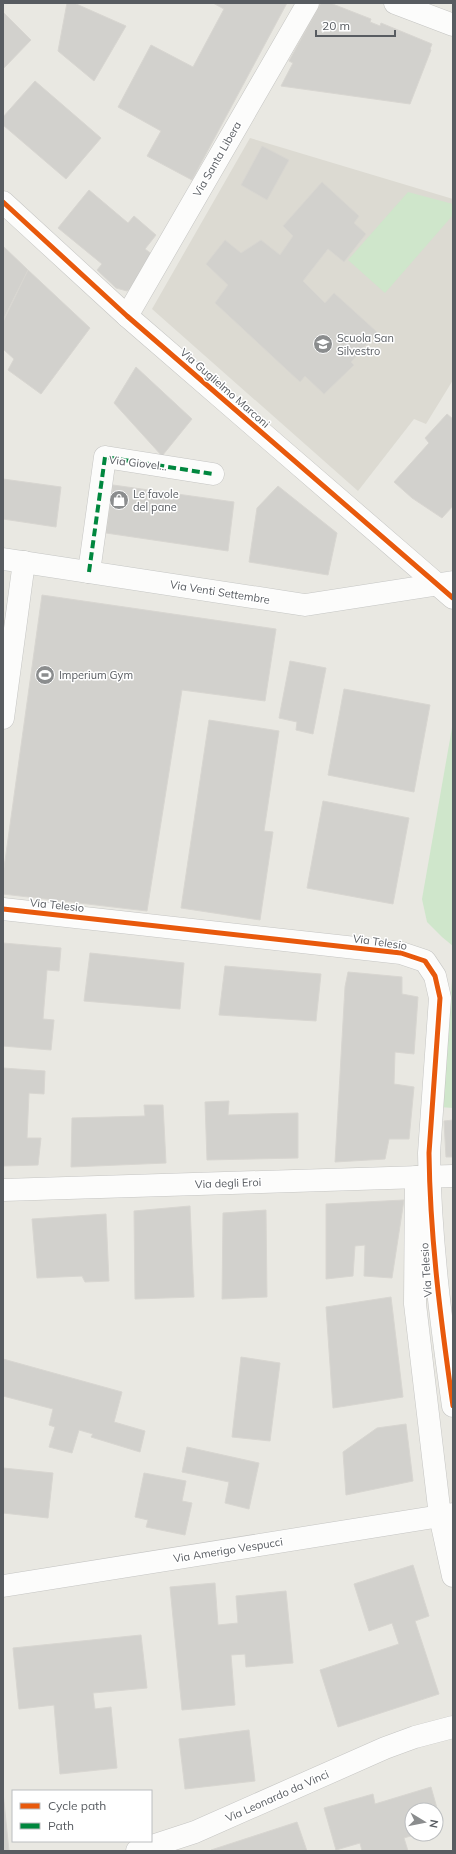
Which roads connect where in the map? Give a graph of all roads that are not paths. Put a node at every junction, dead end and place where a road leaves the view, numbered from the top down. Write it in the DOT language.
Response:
graph roads {
  1 [pos="308,3"];
  2 [pos="395,3"];
  3 [pos="453,25"];
  4 [pos="3,202"];
  5 [pos="127,316"];
  6 [pos="213,474"];
  7 [pos="3,559"];
  8 [pos="24,562"];
  9 [pos="89,572"];
  10 [pos="448,588"];
  11 [pos="3,718"];
  12 [pos="3,909"];
  13 [pos="453,1176"];
  14 [pos="423,1177"];
  15 [pos="3,1190"];
  16 [pos="453,1406"];
  17 [pos="446,1515"];
  18 [pos="453,1576"];
  19 [pos="3,1586"];
  20 [pos="453,1727"];
  21 [pos="415,1737"];
  22 [pos="453,1742"];
  23 [pos="137,1851"];
  1 -- 5 [label="street, Via Santa Libera"];
  2 -- 3 [label="street"];
  4 -- 5 [label="street, Via Guglielmo Marconi"];
  5 -- 10 [label="street, Via Guglielmo Marconi"];
  6 -- 9 [label="street, Via Giovel..."];
  7 -- 8 [label="street, Via Venti Settembre"];
  8 -- 9 [label="street, Via Venti Settembre"];
  8 -- 11 [label="street"];
  9 -- 10 [label="street, Via Venti Settembre"];
  12 -- 14 [label="street, Via Telesio"];
  13 -- 14 [label="street, Via degli Eroi"];
  14 -- 15 [label="street, Via degli Eroi"];
  14 -- 16 [label="street, Via Telesio"];
  14 -- 17 [label="street, Via Telesio"];
  17 -- 18 [label="street, Via Telesio"];
  17 -- 19 [label="street, Via Amerigo Vespucci"];
  20 -- 21 [label="street, Via Leonardo da Vinci"];
  21 -- 22 [label="street, Via Leonardo da Vinci"];
  21 -- 23 [label="street, Via Leonardo da Vinci"];
}
